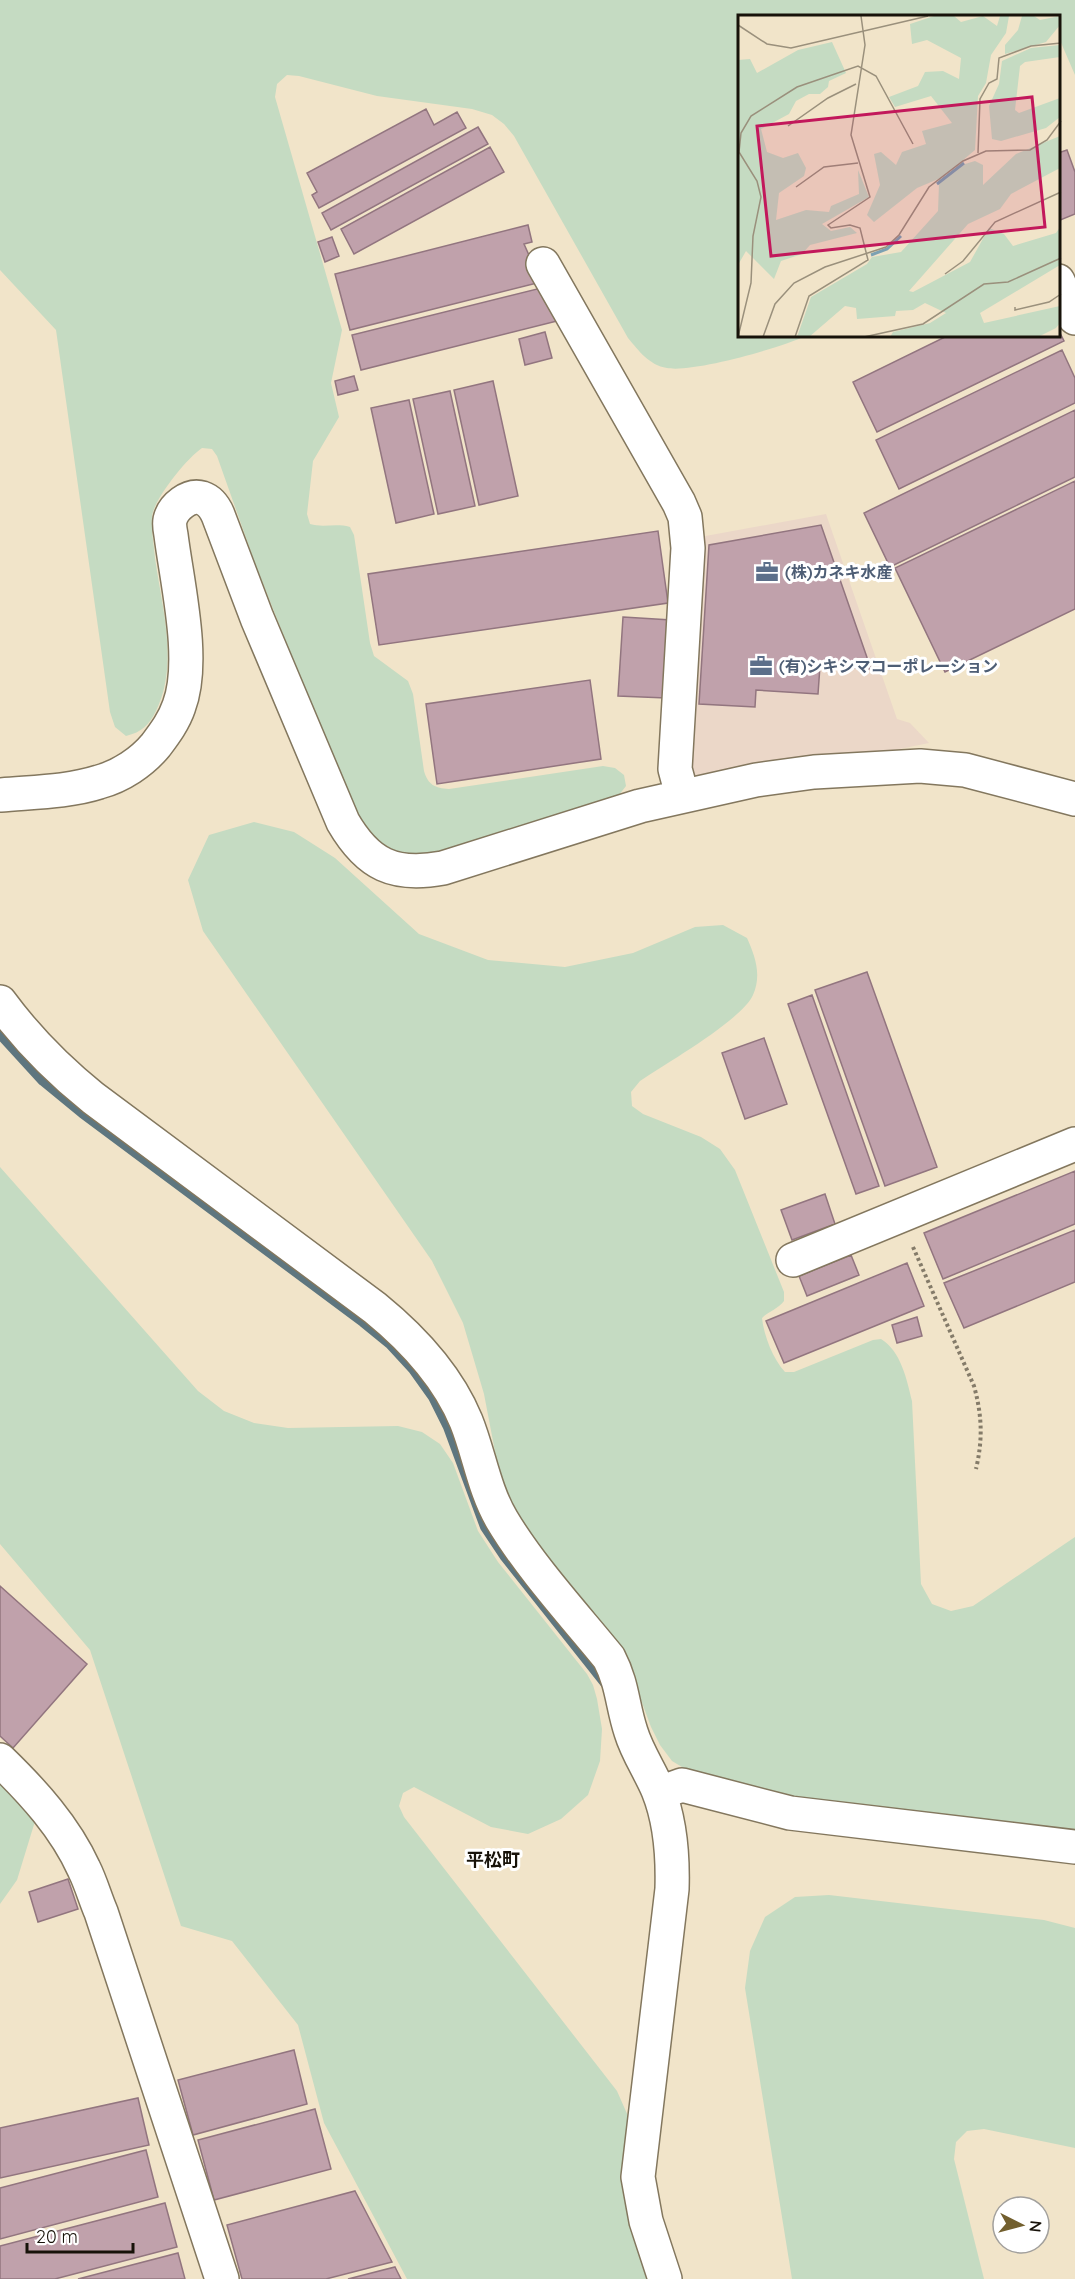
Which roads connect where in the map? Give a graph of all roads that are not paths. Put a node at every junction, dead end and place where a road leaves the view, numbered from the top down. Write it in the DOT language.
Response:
graph roads {
  1 [pos="543,264"];
  2 [pos="1060,283"];
  3 [pos="1075,318"];
  4 [pos="0,795"];
  5 [pos="682,795"];
  6 [pos="1075,799"];
  7 [pos="0,1002"];
  8 [pos="1075,1144"];
  9 [pos="793,1260"];
  10 [pos="0,1760"];
  11 [pos="660,1793"];
  12 [pos="1075,1847"];
  13 [pos="222,2279"];
  14 [pos="665,2279"];
  1 -- 5 [label="street"];
  2 -- 3 [label="street"];
  4 -- 5 [label="street"];
  5 -- 6 [label="street"];
  7 -- 11 [label="street"];
  8 -- 9 [label="street"];
  10 -- 13 [label="street"];
  11 -- 12 [label="street"];
  11 -- 14 [label="street"];
}
